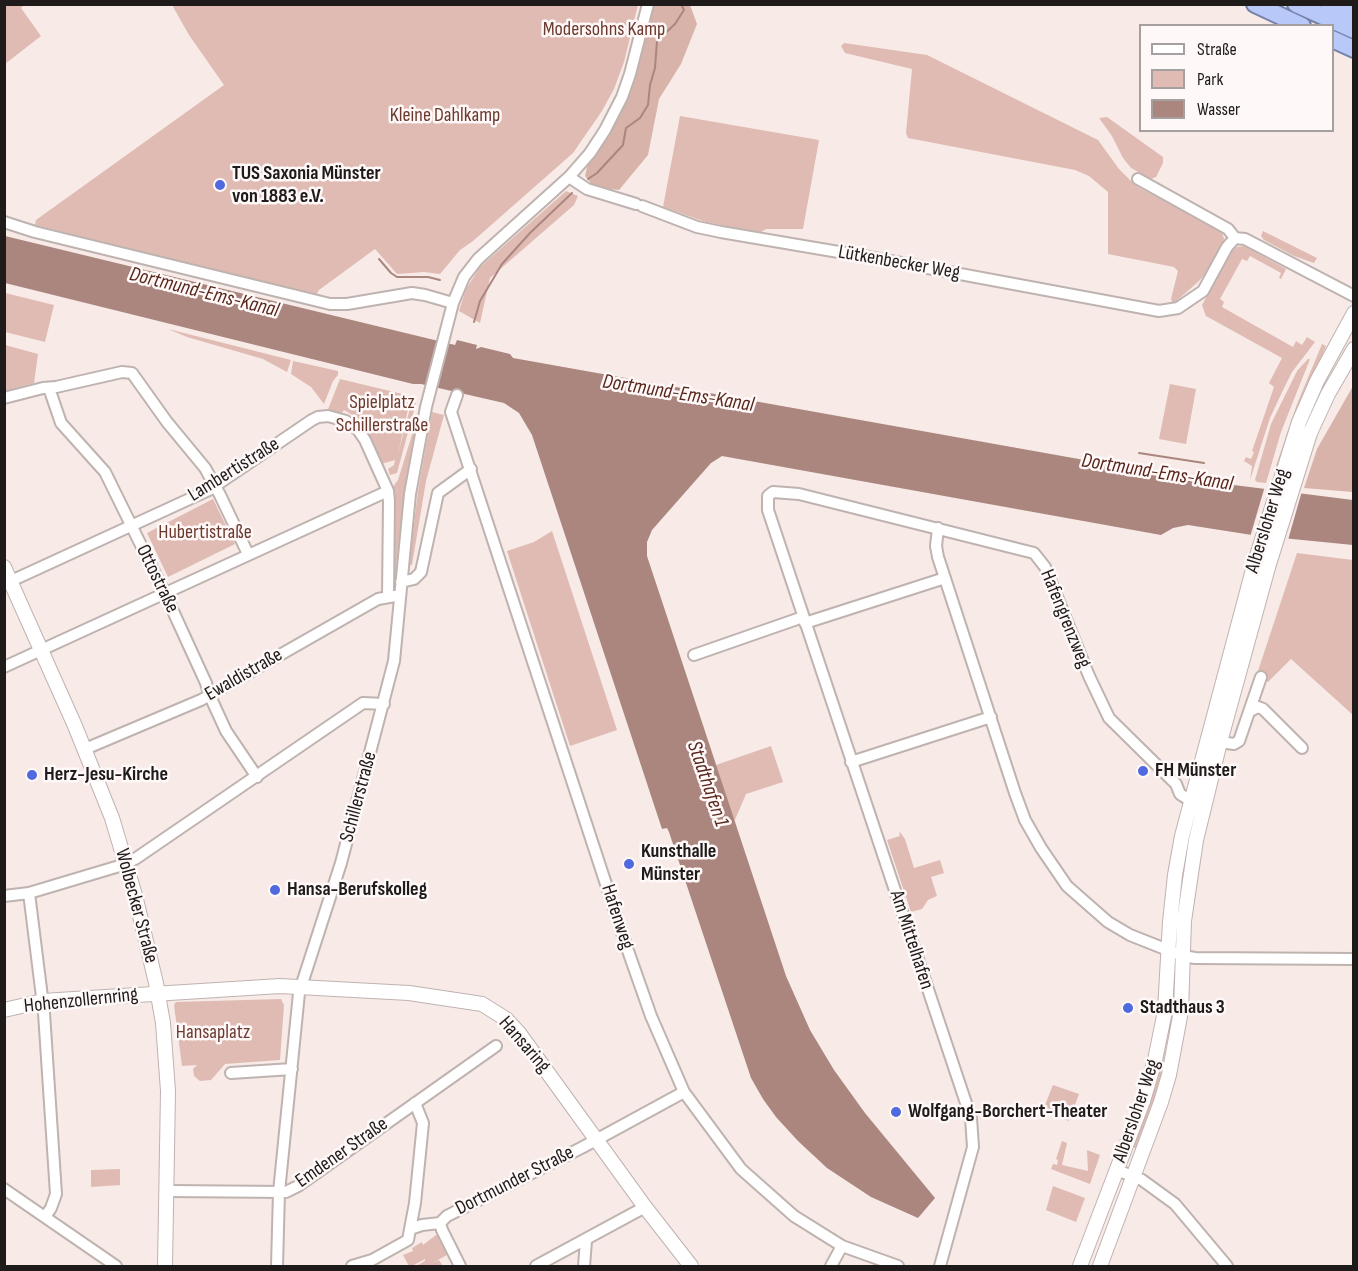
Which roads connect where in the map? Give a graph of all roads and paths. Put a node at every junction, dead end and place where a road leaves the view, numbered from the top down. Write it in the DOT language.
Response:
graph roads {
  1 [pos="648,4"];
  2 [pos="1255,4"];
  3 [pos="1296,4"];
  4 [pos="1329,4"];
  5 [pos="1353,15"];
  6 [pos="1298,24"];
  7 [pos="1353,30"];
  8 [pos="1334,40"];
  9 [pos="1353,49"];
  10 [pos="569,177"];
  11 [pos="1138,179"];
  12 [pos="4,222"];
  13 [pos="1235,238"];
  14 [pos="1353,296"];
  15 [pos="453,303"];
  16 [pos="1353,313"];
  17 [pos="1353,349"];
  18 [pos="49,388"];
  19 [pos="457,395"];
  20 [pos="4,398"];
  21 [pos="471,469"];
  22 [pos="1288,476"];
  23 [pos="216,486"];
  24 [pos="388,491"];
  25 [pos="768,496"];
  26 [pos="131,526"];
  27 [pos="938,528"];
  28 [pos="248,554"];
  29 [pos="4,567"];
  30 [pos="945,578"];
  31 [pos="11,581"];
  32 [pos="401,582"];
  33 [pos="165,593"];
  34 [pos="388,596"];
  35 [pos="400,596"];
  36 [pos="804,620"];
  37 [pos="41,650"];
  38 [pos="694,655"];
  39 [pos="4,667"];
  40 [pos="1261,676"];
  41 [pos="209,694"];
  42 [pos="384,704"];
  43 [pos="1250,711"];
  44 [pos="991,717"];
  45 [pos="1213,740"];
  46 [pos="1302,748"];
  47 [pos="85,749"];
  48 [pos="851,762"];
  49 [pos="256,777"];
  50 [pos="1185,797"];
  51 [pos="1205,801"];
  52 [pos="126,864"];
  53 [pos="29,893"];
  54 [pos="4,896"];
  55 [pos="1169,950"];
  56 [pos="1183,956"];
  57 [pos="1353,959"];
  58 [pos="301,986"];
  59 [pos="158,994"];
  60 [pos="43,1001"];
  61 [pos="4,1010"];
  62 [pos="496,1047"];
  63 [pos="292,1069"];
  64 [pos="231,1073"];
  65 [pos="684,1092"];
  66 [pos="415,1103"];
  67 [pos="595,1139"];
  68 [pos="1117,1170"];
  69 [pos="1132,1176"];
  70 [pos="4,1189"];
  71 [pos="167,1191"];
  72 [pos="279,1192"];
  73 [pos="645,1207"];
  74 [pos="45,1217"];
  75 [pos="440,1223"];
  76 [pos="410,1229"];
  77 [pos="586,1241"];
  78 [pos="842,1246"];
  79 [pos="116,1266"];
  80 [pos="165,1266"];
  81 [pos="277,1266"];
  82 [pos="352,1266"];
  83 [pos="460,1266"];
  84 [pos="536,1266"];
  85 [pos="584,1266"];
  86 [pos="691,1266"];
  87 [pos="831,1266"];
  88 [pos="898,1266"];
  89 [pos="940,1266"];
  90 [pos="1080,1266"];
  91 [pos="1100,1266"];
  92 [pos="1227,1266"];
  1 -- 10 [label="street"];
  2 -- 6 [label="highway"];
  3 -- 7 [label="highway"];
  4 -- 5 [label="highway"];
  8 -- 9 [label="highway"];
  10 -- 13 [label="street, Lütkenbecker Weg"];
  10 -- 15 [label="street"];
  11 -- 13 [label="street"];
  12 -- 15 [label="street"];
  13 -- 14 [label="street"];
  15 -- 32 [label="street, Schillerstraße"];
  16 -- 22 [label="main road, Albersloher Weg"];
  17 -- 22 [label="main road, Albersloher Weg"];
  18 -- 20 [label="street"];
  18 -- 23 [label="street"];
  18 -- 26 [label="street, Ottostraße"];
  19 -- 21 [label="street, Hafenweg"];
  21 -- 32 [label="street"];
  21 -- 65 [label="street, Hafenweg"];
  22 -- 45 [label="main road, Albersloher Weg"];
  23 -- 24 [label="street, Lambertistraße"];
  23 -- 26 [label="street, Lambertistraße"];
  23 -- 28 [label="street"];
  24 -- 28 [label="street"];
  24 -- 34 [label="street"];
  25 -- 27 [label="street, Hafengrenzweg"];
  25 -- 36 [label="street, Am Mittelhafen"];
  26 -- 31 [label="street, Lambertistraße"];
  26 -- 33 [label="street, Ottostraße"];
  27 -- 30 [label="street"];
  27 -- 50 [label="street, Hafengrenzweg"];
  28 -- 33 [label="street"];
  29 -- 31 [label="main road, Wolbecker Straße"];
  30 -- 36 [label="street"];
  30 -- 44 [label="street"];
  31 -- 37 [label="main road, Wolbecker Straße"];
  32 -- 35 [label="street, Schillerstraße"];
  33 -- 37 [label="street"];
  33 -- 41 [label="street, Ottostraße"];
  34 -- 35 [label="street, Ewaldistraße"];
  34 -- 41 [label="street, Ewaldistraße"];
  35 -- 42 [label="street, Schillerstraße"];
  36 -- 38 [label="street"];
  36 -- 48 [label="street, Am Mittelhafen"];
  37 -- 39 [label="street"];
  37 -- 47 [label="main road, Wolbecker Straße"];
  40 -- 43 [label="street"];
  41 -- 47 [label="street, Ewaldistraße"];
  41 -- 49 [label="street, Ottostraße"];
  42 -- 49 [label="street"];
  42 -- 58 [label="street, Schillerstraße"];
  43 -- 45 [label="street"];
  43 -- 46 [label="street"];
  44 -- 48 [label="street"];
  44 -- 55 [label="street"];
  45 -- 50 [label="main road, Albersloher Weg"];
  45 -- 51 [label="main road, Albersloher Weg"];
  47 -- 52 [label="main road, Wolbecker Straße"];
  48 -- 89 [label="street, Am Mittelhafen"];
  49 -- 52 [label="street"];
  50 -- 51 [label="street"];
  50 -- 55 [label="main road, Albersloher Weg"];
  51 -- 56 [label="main road, Albersloher Weg"];
  52 -- 53 [label="street"];
  52 -- 59 [label="main road, Wolbecker Straße"];
  53 -- 54 [label="street"];
  53 -- 60 [label="street"];
  55 -- 56 [label="street"];
  55 -- 68 [label="main road, Albersloher Weg"];
  56 -- 57 [label="street"];
  56 -- 69 [label="main road, Albersloher Weg"];
  58 -- 59 [label="main road, Hansaring"];
  58 -- 63 [label="street, Schillerstraße"];
  58 -- 67 [label="main road, Hansaring"];
  59 -- 60 [label="main road, Hohenzollernring"];
  59 -- 71 [label="main road, Wolbecker Straße"];
  60 -- 61 [label="main road, Hohenzollernring"];
  60 -- 74 [label="street"];
  62 -- 66 [label="street, Emdener Straße"];
  63 -- 64 [label="street"];
  63 -- 72 [label="street, Schillerstraße"];
  65 -- 67 [label="street, Dortmunder Straße"];
  65 -- 78 [label="street, Hafenweg"];
  66 -- 72 [label="street, Emdener Straße"];
  66 -- 76 [label="street"];
  67 -- 73 [label="main road, Hansaring"];
  67 -- 75 [label="street, Dortmunder Straße"];
  68 -- 69 [label="street"];
  68 -- 90 [label="main road, Albersloher Weg"];
  69 -- 91 [label="main road, Albersloher Weg"];
  69 -- 92 [label="street"];
  70 -- 74 [label="street"];
  71 -- 72 [label="street, Emdener Straße"];
  71 -- 80 [label="main road, Wolbecker Straße"];
  72 -- 81 [label="street, Schillerstraße"];
  73 -- 77 [label="street"];
  73 -- 86 [label="main road, Hansaring"];
  74 -- 79 [label="street"];
  75 -- 76 [label="street, Dortmunder Straße"];
  75 -- 83 [label="street"];
  76 -- 82 [label="street"];
  77 -- 84 [label="street"];
  77 -- 85 [label="street"];
  78 -- 87 [label="street"];
  78 -- 88 [label="street, Hafenweg"];
}
